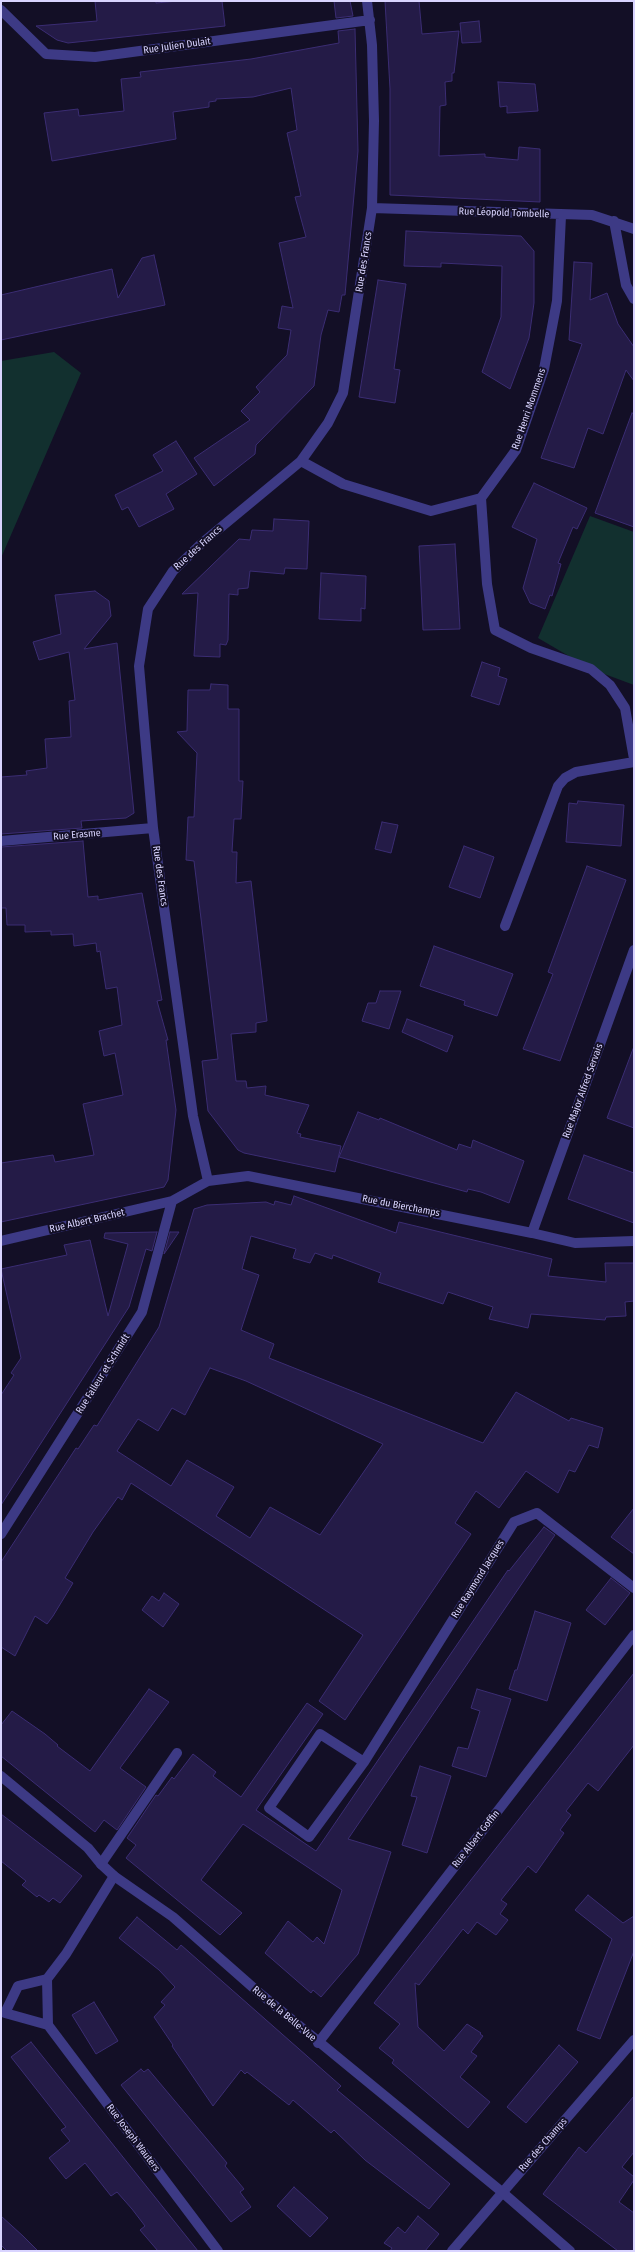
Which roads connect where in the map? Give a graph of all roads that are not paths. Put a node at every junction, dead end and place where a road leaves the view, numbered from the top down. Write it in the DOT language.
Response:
graph roads {
  1 [pos="367,1"];
  2 [pos="1,10"];
  3 [pos="370,20"];
  4 [pos="372,208"];
  5 [pos="561,216"];
  6 [pos="614,221"];
  7 [pos="634,229"];
  8 [pos="634,299"];
  9 [pos="301,461"];
  10 [pos="481,498"];
  11 [pos="634,759"];
  12 [pos="634,762"];
  13 [pos="153,828"];
  14 [pos="1,841"];
  15 [pos="505,926"];
  16 [pos="634,950"];
  17 [pos="208,1182"];
  18 [pos="172,1201"];
  19 [pos="532,1232"];
  20 [pos="1,1241"];
  21 [pos="634,1241"];
  22 [pos="1,1534"];
  23 [pos="634,1588"];
  24 [pos="634,1635"];
  25 [pos="178,1754"];
  26 [pos="364,1762"];
  27 [pos="1,1776"];
  28 [pos="101,1864"];
  29 [pos="114,1876"];
  30 [pos="47,1979"];
  31 [pos="48,2025"];
  32 [pos="634,2040"];
  33 [pos="318,2043"];
  34 [pos="502,2192"];
  35 [pos="218,2251"];
  36 [pos="452,2251"];
  37 [pos="570,2251"];
  1 -- 3 [label="street, Rue des Francs"];
  2 -- 3 [label="street, Rue Julien Dulait"];
  3 -- 4 [label="street, Rue des Francs"];
  4 -- 5 [label="street, Rue Léopold Tombelle"];
  4 -- 9 [label="street, Rue des Francs"];
  5 -- 6 [label="street, Rue Léopold Tombelle"];
  5 -- 10 [label="street, Rue Henri Mommens"];
  6 -- 7 [label="street, Rue Léopold Tombelle"];
  6 -- 8 [label="street"];
  9 -- 10 [label="street"];
  9 -- 13 [label="street, Rue des Francs"];
  10 -- 11 [label="street"];
  12 -- 15 [label="street"];
  13 -- 14 [label="street, Rue Erasme"];
  13 -- 17 [label="street, Rue des Francs"];
  16 -- 19 [label="street, Rue Major Alfred Servais"];
  17 -- 18 [label="street, Rue du Bierchamps"];
  17 -- 19 [label="street, Rue du Bierchamps"];
  18 -- 20 [label="street, Rue Albert Brachet"];
  18 -- 22 [label="street, Rue Falleur et Schmidt"];
  19 -- 21 [label="street, Rue du Bierchamps"];
  23 -- 26 [label="street, Rue Raymond Jacques"];
  24 -- 33 [label="street, Rue Albert Goffin"];
  25 -- 28 [label="street"];
  26 -- 26 [label="street, Rue Raymond Jacques"];
  27 -- 28 [label="street, Rue de la Belle-Vue"];
  28 -- 29 [label="street, Rue de la Belle-Vue"];
  29 -- 30 [label="street"];
  29 -- 33 [label="street, Rue de la Belle-Vue"];
  30 -- 31 [label="street"];
  30 -- 31 [label="street"];
  31 -- 35 [label="street, Rue Joseph Wauters"];
  32 -- 34 [label="street, Rue des Champs"];
  33 -- 34 [label="street, Rue de la Belle-Vue"];
  34 -- 36 [label="street, Rue des Champs"];
  34 -- 37 [label="street, Rue de la Belle-Vue"];
}
